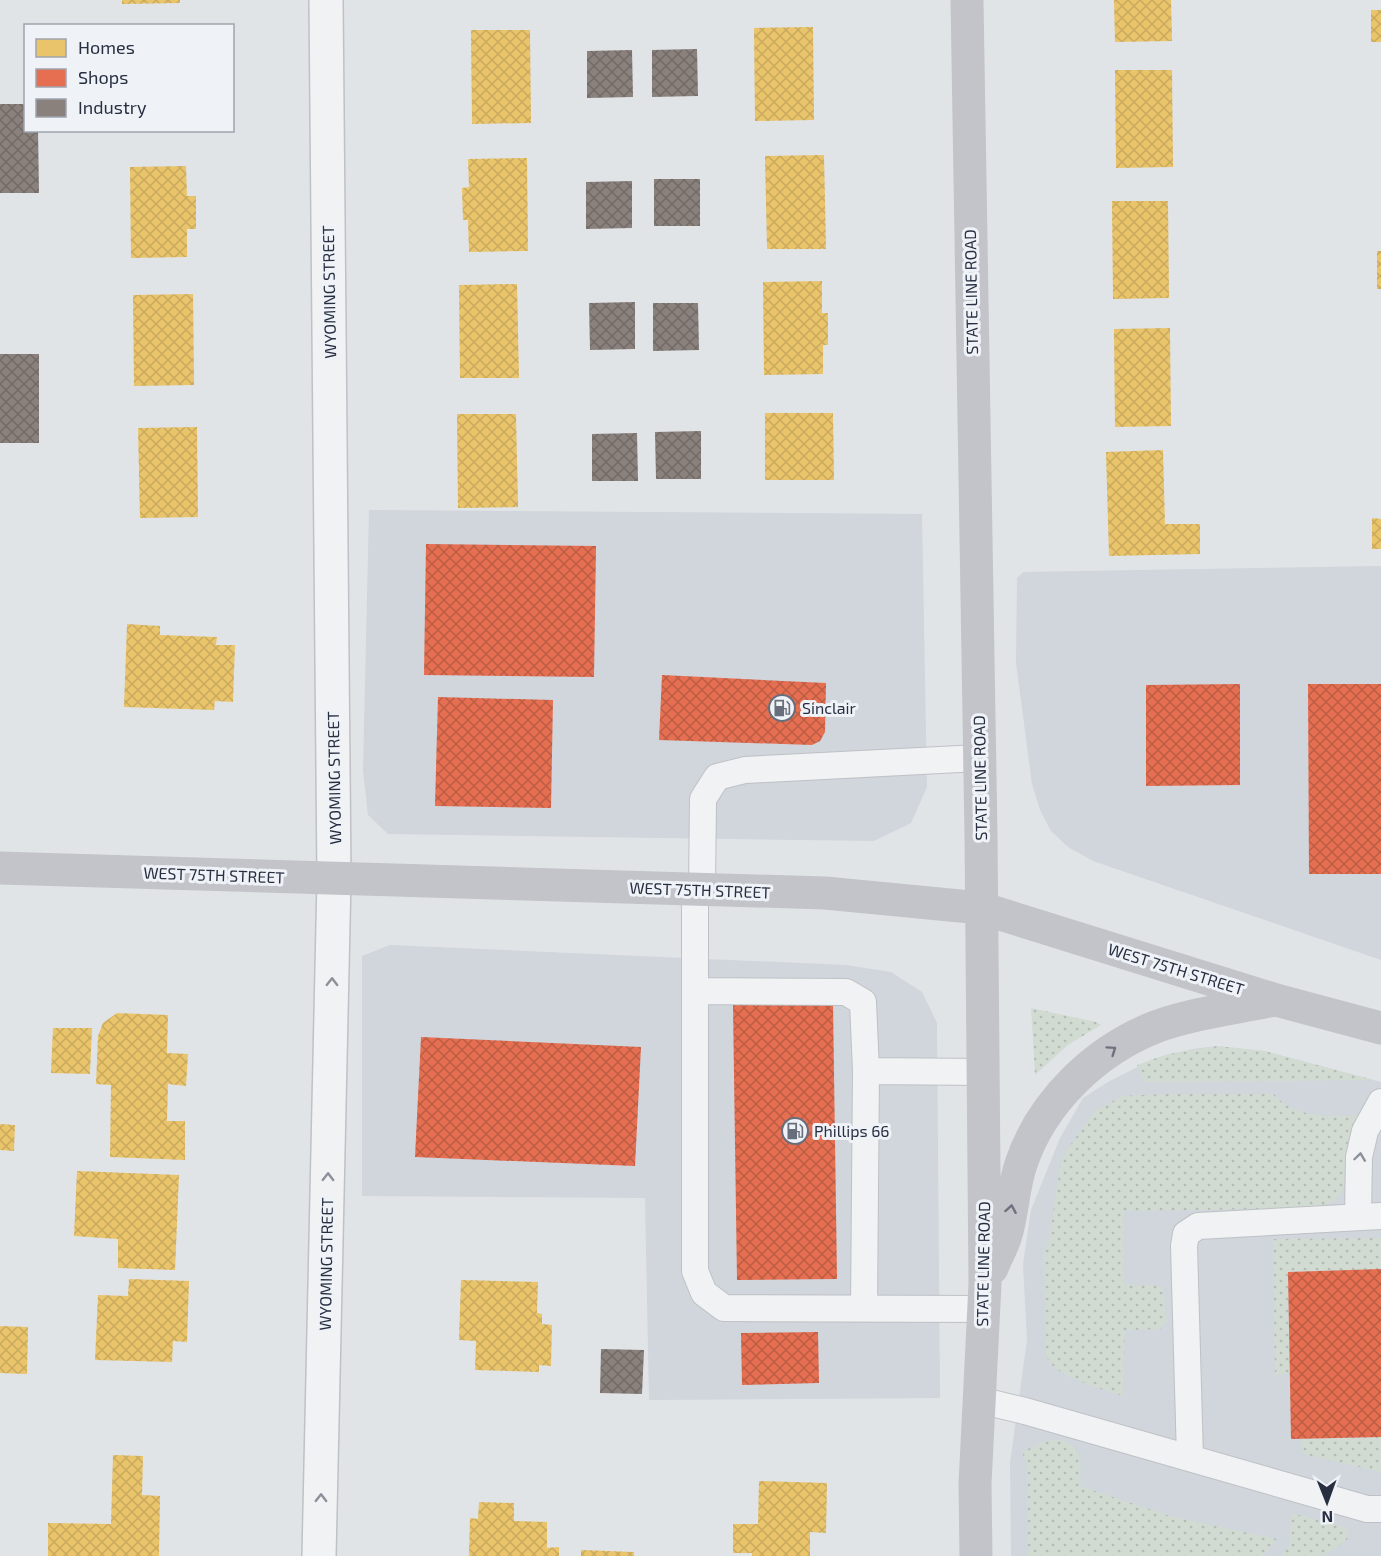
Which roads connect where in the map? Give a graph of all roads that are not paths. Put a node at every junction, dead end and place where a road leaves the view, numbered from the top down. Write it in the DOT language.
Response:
graph roads {
  1 [pos="326,0"];
  2 [pos="967,0"];
  3 [pos="979,758"];
  4 [pos="0,868"];
  5 [pos="334,879"];
  6 [pos="698,889"];
  7 [pos="981,908"];
  8 [pos="695,991"];
  9 [pos="1276,1000"];
  10 [pos="1381,1028"];
  11 [pos="866,1071"];
  12 [pos="984,1072"];
  13 [pos="1381,1102"];
  14 [pos="1370,1216"];
  15 [pos="984,1296"];
  16 [pos="864,1308"];
  17 [pos="979,1400"];
  18 [pos="1190,1458"];
  19 [pos="1381,1509"];
  20 [pos="320,1556"];
  21 [pos="976,1556"];
  1 -- 5 [label="street, WYOMING STREET"];
  2 -- 3 [label="main road, STATE LINE ROAD"];
  3 -- 6 [label="lane"];
  3 -- 7 [label="main road, STATE LINE ROAD"];
  4 -- 5 [label="main road, WEST 75TH STREET"];
  5 -- 6 [label="main road, WEST 75TH STREET"];
  20 -- 5 [label="street, WYOMING STREET, one-way"];
  6 -- 7 [label="main road, WEST 75TH STREET"];
  6 -- 8 [label="lane"];
  7 -- 9 [label="main road, WEST 75TH STREET"];
  7 -- 12 [label="main road, STATE LINE ROAD"];
  8 -- 11 [label="lane"];
  8 -- 16 [label="lane"];
  9 -- 10 [label="main road, WEST 75TH STREET"];
  15 -- 9 [label="main road, one-way"];
  11 -- 12 [label="lane"];
  11 -- 16 [label="lane"];
  12 -- 15 [label="main road, STATE LINE ROAD"];
  14 -- 13 [label="lane, one-way"];
  14 -- 18 [label="lane"];
  15 -- 16 [label="lane"];
  15 -- 17 [label="main road, STATE LINE ROAD"];
  17 -- 18 [label="lane"];
  17 -- 21 [label="main road, STATE LINE ROAD"];
  18 -- 19 [label="lane"];
}
